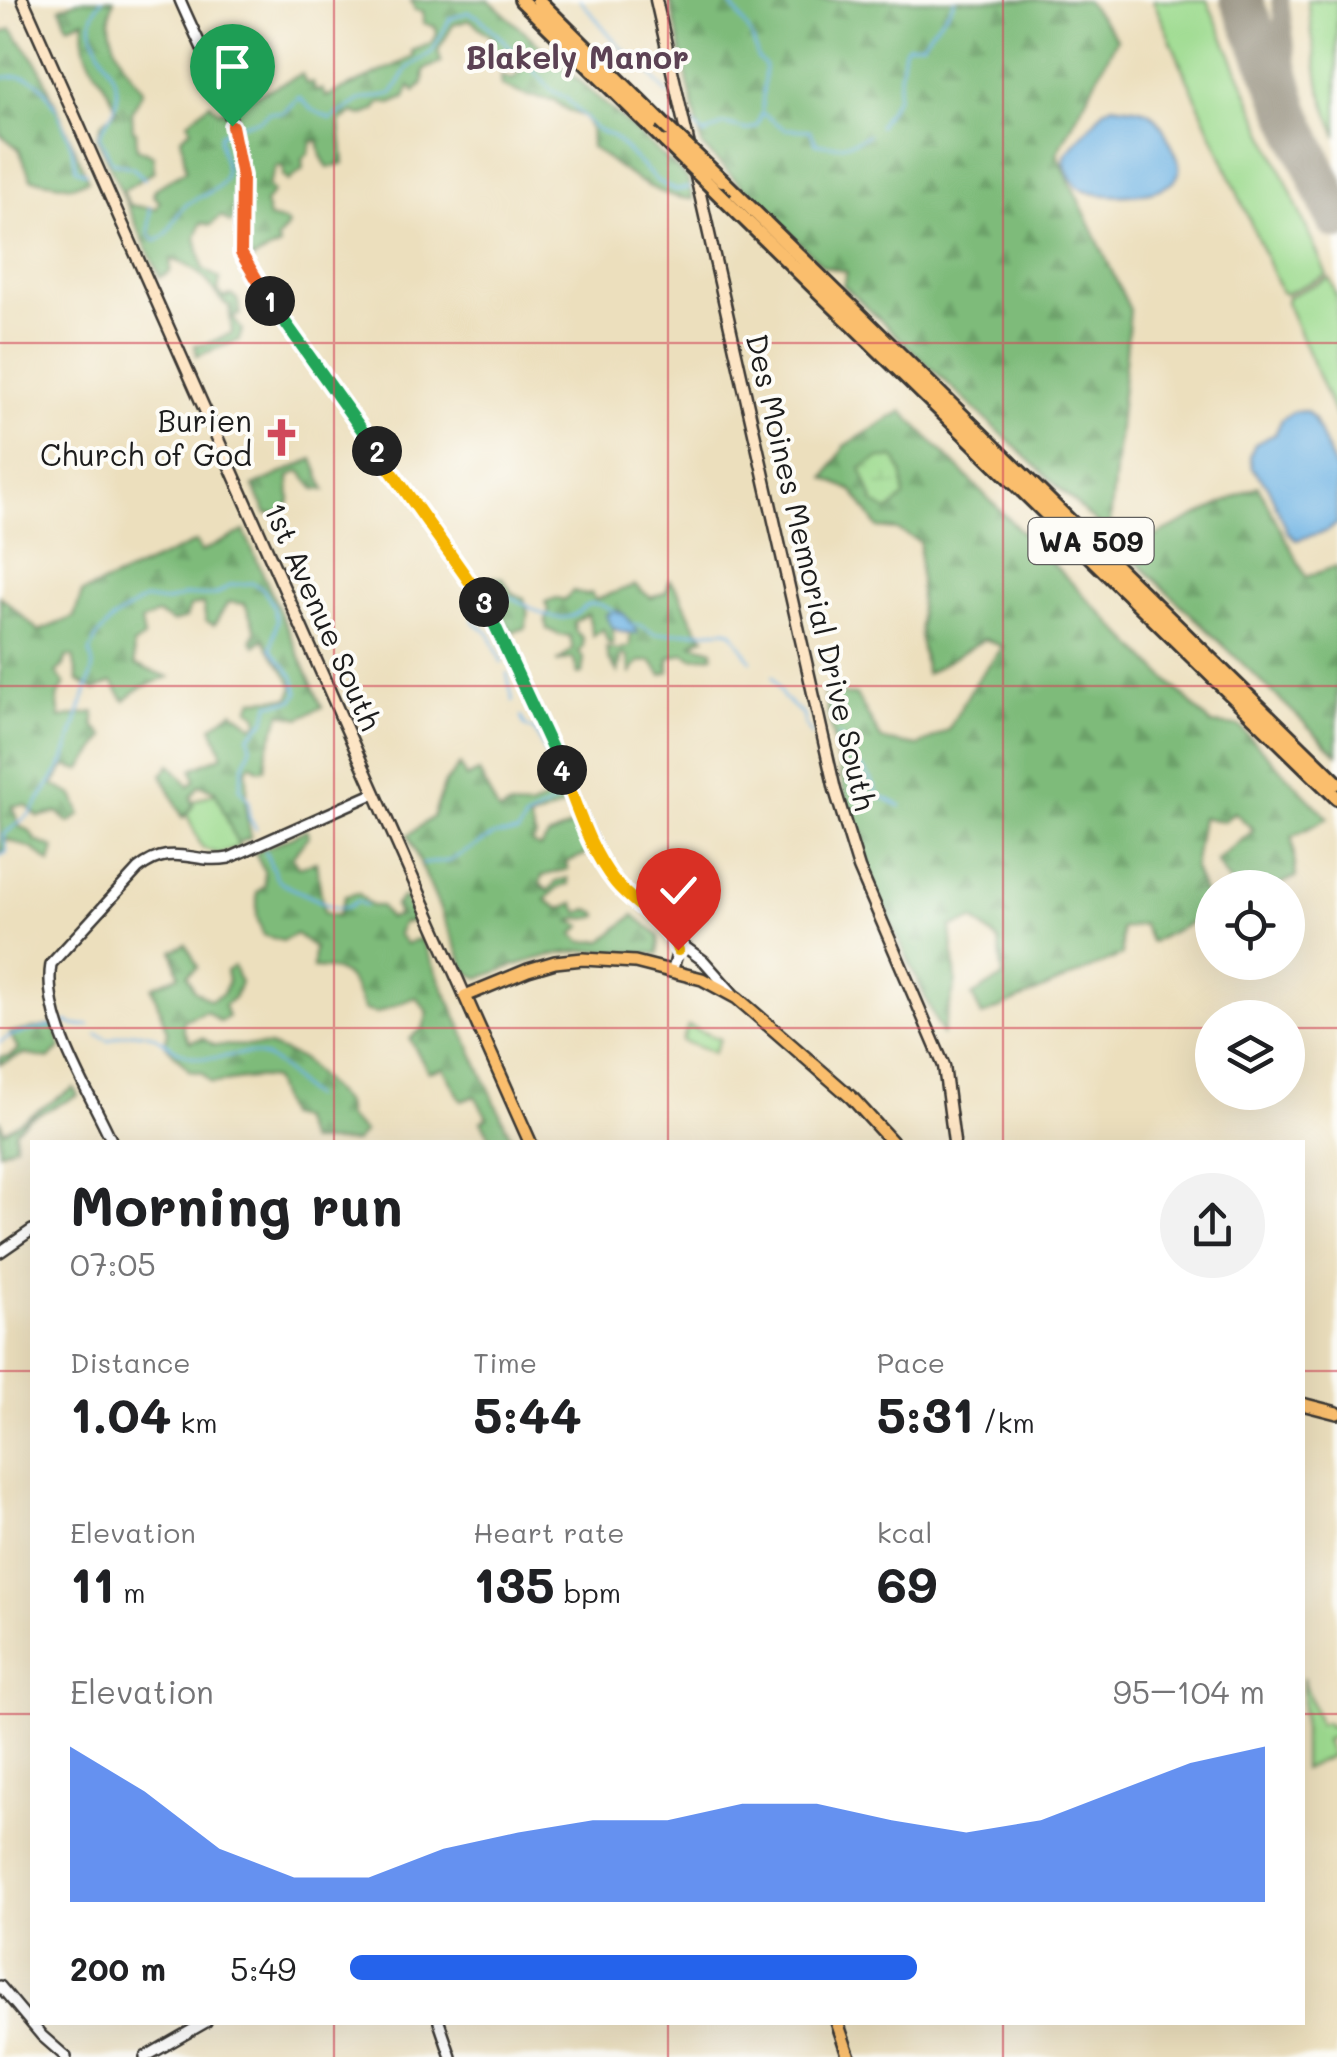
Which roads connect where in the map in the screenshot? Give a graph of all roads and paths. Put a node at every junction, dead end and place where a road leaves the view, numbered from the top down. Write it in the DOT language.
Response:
graph roads {
  1 [pos="23,0"];
  2 [pos="180,0"];
  3 [pos="510,0"];
  4 [pos="521,0"];
  5 [pos="538,0"];
  6 [pos="547,0"];
  7 [pos="656,0"];
  8 [pos="569,31"];
  9 [pos="604,82"];
  10 [pos="804,269"];
  11 [pos="839,302"];
  12 [pos="1337,783"];
  13 [pos="375,793"];
  14 [pos="1337,798"];
  15 [pos="674,939"];
  16 [pos="672,970"];
  17 [pos="465,996"];
  18 [pos="737,998"];
  19 [pos="111,1140"];
  20 [pos="529,1140"];
  21 [pos="890,1140"];
  22 [pos="954,1140"];
  23 [pos="30,1231"];
  24 [pos="0,1252"];
  25 [pos="1305,1405"];
  26 [pos="1337,1413"];
  27 [pos="0,1986"];
  28 [pos="30,2022"];
  29 [pos="33,2025"];
  30 [pos="201,2025"];
  31 [pos="440,2025"];
  32 [pos="838,2025"];
  33 [pos="66,2057"];
  34 [pos="145,2057"];
  35 [pos="452,2057"];
  36 [pos="848,2057"];
  1 -- 13 [label="main road, 1st Avenue South"];
  2 -- 15 [label="street"];
  3 -- 9 [label="highway"];
  4 -- 9 [label="highway, WA 509"];
  5 -- 8 [label="highway, WA 509"];
  6 -- 8 [label="highway"];
  7 -- 22 [label="main road, Des Moines Memorial Drive South"];
  8 -- 10 [label="highway, WA 509, bridge"];
  9 -- 10 [label="highway, WA 509, bridge"];
  10 -- 11 [label="highway, WA 509"];
  11 -- 12 [label="highway, WA 509"];
  11 -- 14 [label="highway, WA 509"];
  13 -- 17 [label="main road, 1st Avenue South"];
  13 -- 19 [label="street"];
  15 -- 16 [label="street"];
  15 -- 18 [label="street"];
  16 -- 17 [label="main road"];
  16 -- 18 [label="main road"];
  17 -- 20 [label="main road, 1st Avenue South"];
  18 -- 21 [label="main road"];
  23 -- 24 [label="street"];
  25 -- 26 [label="main road"];
  27 -- 28 [label="street"];
  29 -- 33 [label="street"];
  30 -- 34 [label="street"];
  31 -- 35 [label="street"];
  32 -- 36 [label="main road"];
}
